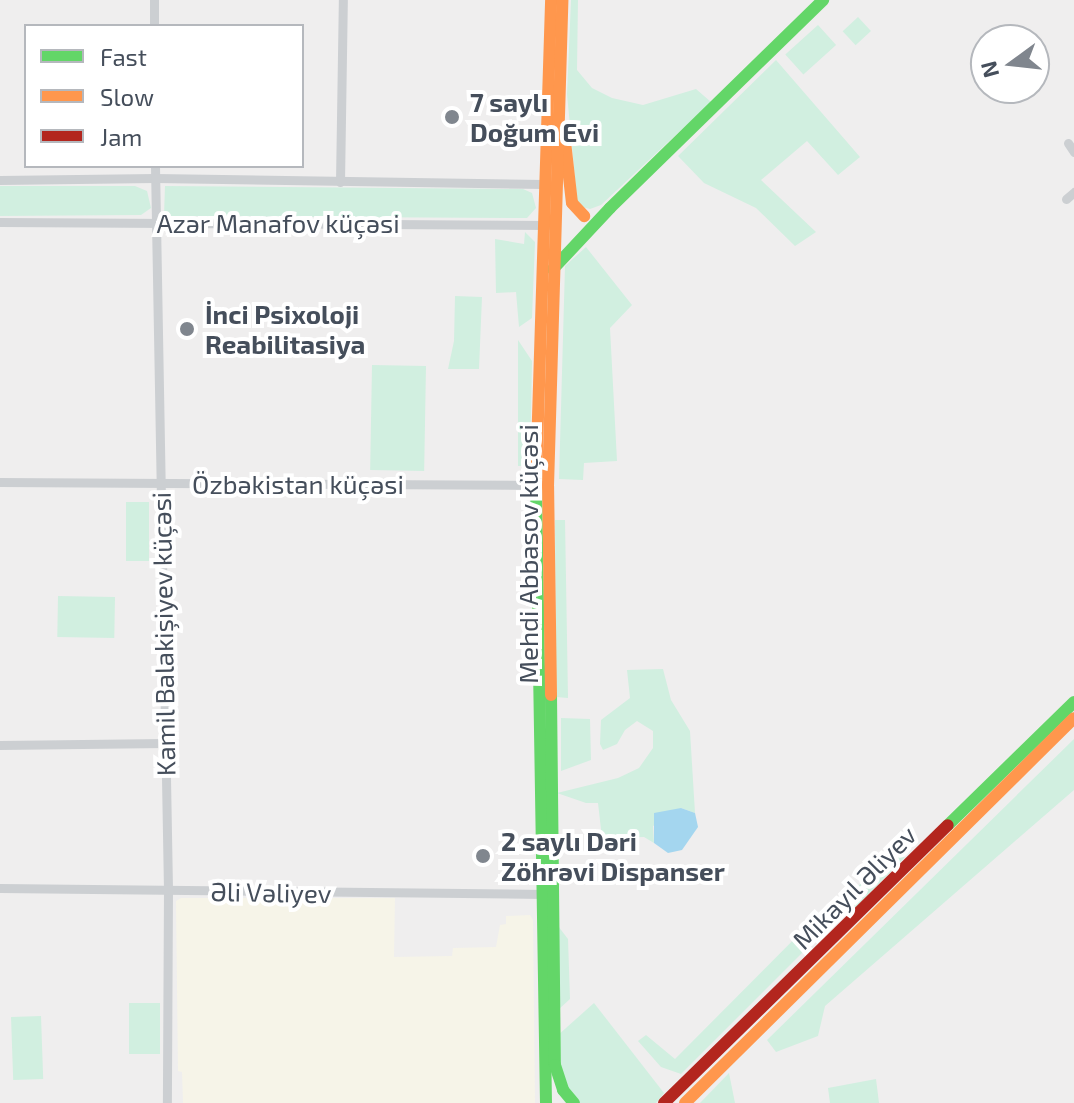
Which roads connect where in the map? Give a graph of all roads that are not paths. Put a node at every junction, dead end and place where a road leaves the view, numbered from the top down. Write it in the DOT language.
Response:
graph roads {
  1 [pos="154,0"];
  2 [pos="343,0"];
  3 [pos="551,0"];
  4 [pos="562,0"];
  5 [pos="823,0"];
  6 [pos="154,24"];
  7 [pos="559,84"];
  8 [pos="155,168"];
  9 [pos="155,178"];
  10 [pos="0,180"];
  11 [pos="340,182"];
  12 [pos="544,184"];
  13 [pos="556,193"];
  14 [pos="610,208"];
  15 [pos="584,216"];
  16 [pos="0,222"];
  17 [pos="156,223"];
  18 [pos="548,223"];
  19 [pos="553,255"];
  20 [pos="547,267"];
  21 [pos="0,482"];
  22 [pos="160,483"];
  23 [pos="542,485"];
  24 [pos="1074,702"];
  25 [pos="1074,718"];
  26 [pos="165,743"];
  27 [pos="0,745"];
  28 [pos="0,888"];
  29 [pos="168,890"];
  30 [pos="543,894"];
  31 [pos="167,1103"];
  32 [pos="546,1103"];
  33 [pos="574,1103"];
  34 [pos="664,1103"];
  35 [pos="685,1103"];
  1 -- 6 [label="street"];
  2 -- 11 [label="street"];
  3 -- 12 [label="street, Mehdi Abbasov küçəsi"];
  4 -- 7 [label="street, Mehdi Abbasov küçəsi"];
  5 -- 14 [label="street"];
  7 -- 13 [label="street, Mehdi Abbasov küçəsi"];
  7 -- 15 [label="street"];
  8 -- 9 [label="street, Kamil Balakişiyev küçəsi"];
  9 -- 10 [label="street, Azər Manafov küçəsi"];
  9 -- 11 [label="street, Azər Manafov küçəsi"];
  9 -- 17 [label="street, Kamil Balakişiyev küçəsi"];
  11 -- 12 [label="street, Azər Manafov küçəsi"];
  12 -- 13 [label="street"];
  12 -- 18 [label="street, Mehdi Abbasov küçəsi"];
  13 -- 15 [label="street"];
  13 -- 18 [label="street, Mehdi Abbasov küçəsi"];
  14 -- 15 [label="street"];
  14 -- 19 [label="street"];
  14 -- 20 [label="street"];
  16 -- 17 [label="street, Azər Manafov küçəsi"];
  17 -- 18 [label="street, Azər Manafov küçəsi"];
  17 -- 22 [label="street, Kamil Balakişiyev küçəsi"];
  18 -- 19 [label="street, Mehdi Abbasov küçəsi"];
  18 -- 20 [label="street, Mehdi Abbasov küçəsi"];
  19 -- 20 [label="street"];
  20 -- 23 [label="street, Mehdi Abbasov küçəsi"];
  21 -- 22 [label="street, Özbəkistan küçəsi"];
  22 -- 23 [label="street, Özbəkistan küçəsi"];
  22 -- 26 [label="street, Kamil Balakişiyev küçəsi"];
  23 -- 30 [label="street, Mehdi Abbasov küçəsi"];
  23 -- 33 [label="street, Mehdi Abbasov küçəsi"];
  24 -- 34 [label="street, Mikayıl Əliyev"];
  25 -- 35 [label="street, Mikayıl Əliyev"];
  26 -- 27 [label="street"];
  26 -- 29 [label="street, Kamil Balakişiyev küçəsi"];
  28 -- 29 [label="street, Əli Vəliyev"];
  29 -- 30 [label="street, Əli Vəliyev"];
  29 -- 31 [label="street, Kamil Balakişiyev küçəsi"];
  30 -- 32 [label="street, Mehdi Abbasov küçəsi"];
}
